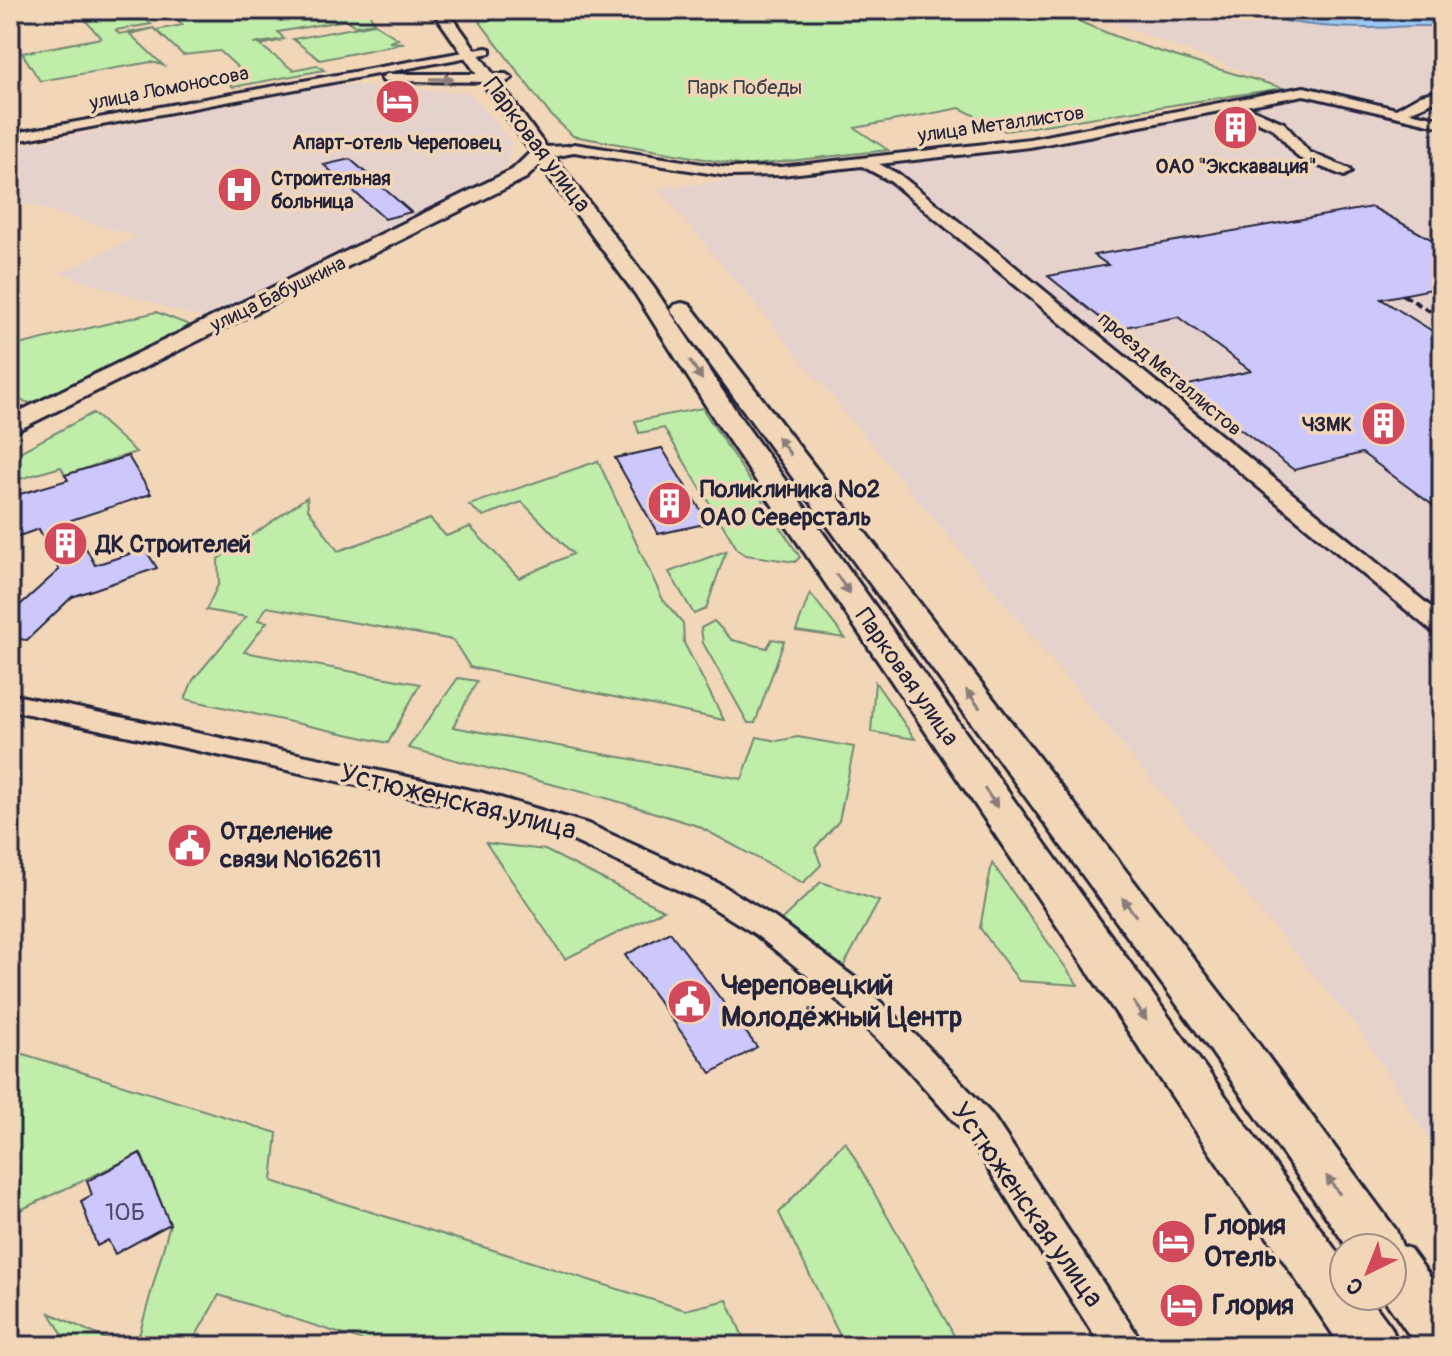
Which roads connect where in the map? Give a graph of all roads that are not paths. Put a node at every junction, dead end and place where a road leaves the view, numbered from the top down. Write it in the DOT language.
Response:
graph roads {
  1 [pos="439,10"];
  2 [pos="457,10"];
  3 [pos="487,66"];
  4 [pos="336,77"];
  5 [pos="1442,94"];
  6 [pos="1232,105"];
  7 [pos="1397,113"];
  8 [pos="1442,123"];
  9 [pos="10,138"];
  10 [pos="551,152"];
  11 [pos="865,162"];
  12 [pos="1344,172"];
  13 [pos="10,426"];
  14 [pos="1442,628"];
  15 [pos="10,702"];
  16 [pos="1367,1232"];
  17 [pos="1408,1289"];
  18 [pos="1442,1337"];
  19 [pos="1123,1346"];
  20 [pos="1372,1346"];
  1 -- 3 [label="main road, Парковая улица"];
  2 -- 3 [label="main road, Парковая улица"];
  4 -- 3 [label="street, улица Ломоносова, one-way"];
  3 -- 4 [label="street, улица Ломоносова"];
  3 -- 10 [label="main road, Парковая улица"];
  4 -- 9 [label="street, улица Ломоносова"];
  5 -- 7 [label="street"];
  6 -- 7 [label="street, улица Металлистов"];
  6 -- 11 [label="street, улица Металлистов"];
  6 -- 12 [label="street"];
  7 -- 8 [label="street, улица Металлистов"];
  10 -- 11 [label="street, улица Металлистов"];
  10 -- 13 [label="main road, улица Бабушкина"];
  16 -- 10 [label="main road, Парковая улица, one-way"];
  10 -- 20 [label="main road, Парковая улица, one-way"];
  11 -- 14 [label="street, проезд Металлистов"];
  15 -- 19 [label="street, Устюженская улица"];
  17 -- 18 [label="main road"];
}
